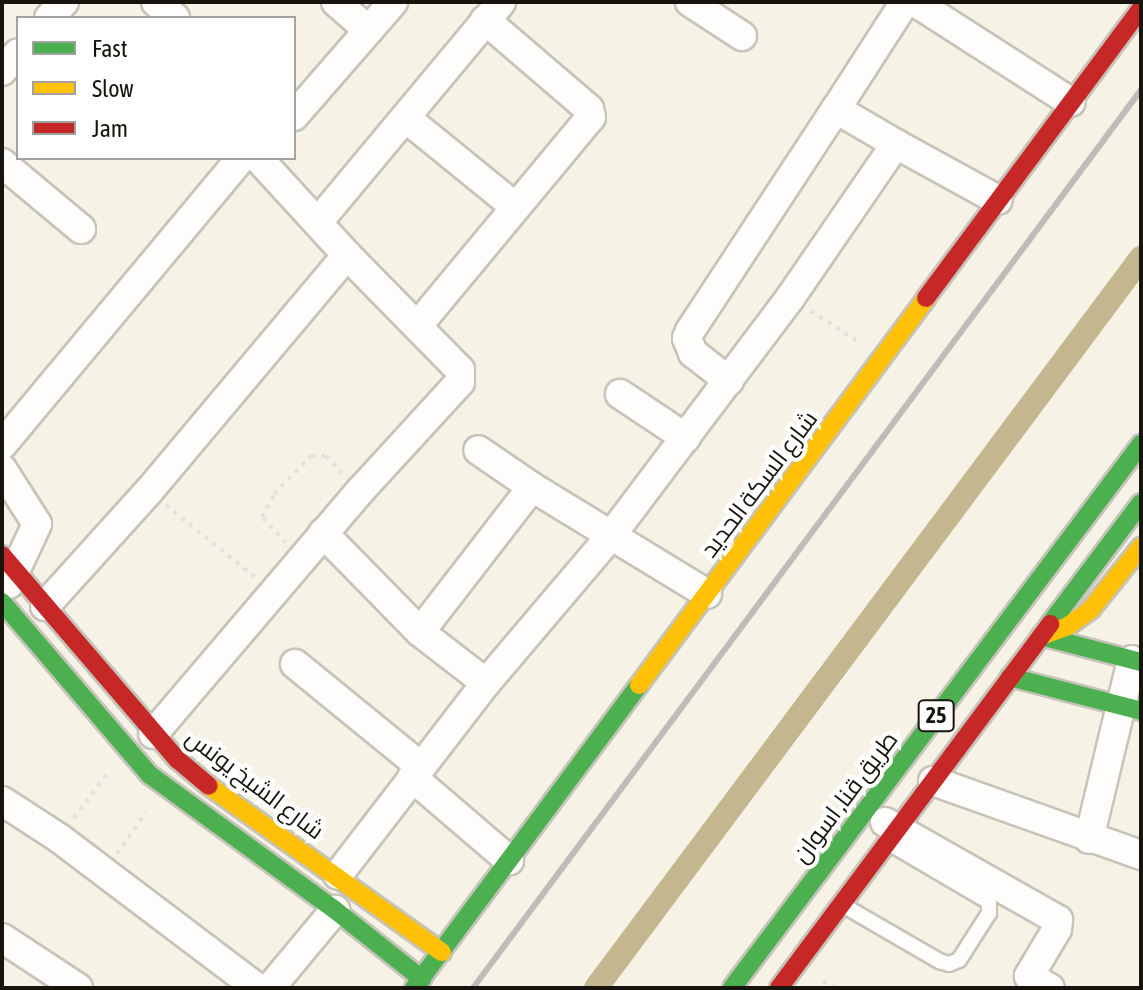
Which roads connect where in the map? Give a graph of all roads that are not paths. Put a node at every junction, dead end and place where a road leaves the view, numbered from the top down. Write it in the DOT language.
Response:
graph roads {
  1 [pos="156,2"];
  2 [pos="336,2"];
  3 [pos="393,2"];
  4 [pos="690,2"];
  5 [pos="905,2"];
  6 [pos="915,2"];
  7 [pos="1141,8"];
  8 [pos="493,11"];
  9 [pos="173,16"];
  10 [pos="368,30"];
  11 [pos="742,36"];
  12 [pos="16,55"];
  13 [pos="2,71"];
  14 [pos="1071,102"];
  15 [pos="836,109"];
  16 [pos="296,114"];
  17 [pos="407,119"];
  18 [pos="896,144"];
  19 [pos="239,160"];
  20 [pos="260,160"];
  21 [pos="2,163"];
  22 [pos="998,200"];
  23 [pos="514,206"];
  24 [pos="318,222"];
  25 [pos="81,229"];
  26 [pos="347,255"];
  27 [pos="419,324"];
  28 [pos="729,381"];
  29 [pos="620,394"];
  30 [pos="686,438"];
  31 [pos="1141,444"];
  32 [pos="2,445"];
  33 [pos="478,450"];
  34 [pos="2,469"];
  35 [pos="532,487"];
  36 [pos="1141,503"];
  37 [pos="323,533"];
  38 [pos="613,533"];
  39 [pos="1141,547"];
  40 [pos="9,563"];
  41 [pos="707,594"];
  42 [pos="2,601"];
  43 [pos="45,606"];
  44 [pos="420,632"];
  45 [pos="1041,636"];
  46 [pos="1136,661"];
  47 [pos="295,664"];
  48 [pos="1010,677"];
  49 [pos="486,683"];
  50 [pos="1131,709"];
  51 [pos="153,734"];
  52 [pos="416,772"];
  53 [pos="933,781"];
  54 [pos="2,801"];
  55 [pos="860,817"];
  56 [pos="893,836"];
  57 [pos="1089,839"];
  58 [pos="1141,855"];
  59 [pos="509,860"];
  60 [pos="338,875"];
  61 [pos="810,885"];
  62 [pos="842,904"];
  63 [pos="335,910"];
  64 [pos="2,938"];
  65 [pos="442,952"];
  66 [pos="418,983"];
  67 [pos="78,988"];
  68 [pos="257,988"];
  69 [pos="270,988"];
  70 [pos="732,988"];
  71 [pos="779,988"];
  72 [pos="1050,988"];
  1 -- 9 [label="street"];
  2 -- 10 [label="street"];
  3 -- 10 [label="street"];
  4 -- 11 [label="street"];
  5 -- 15 [label="street"];
  6 -- 14 [label="street"];
  7 -- 14 [label="main road, شارع السكة الحديد"];
  8 -- 17 [label="street"];
  8 -- 23 [label="street"];
  10 -- 16 [label="street"];
  12 -- 13 [label="street"];
  14 -- 22 [label="main road, شارع السكة الحديد"];
  15 -- 18 [label="street"];
  15 -- 28 [label="street"];
  17 -- 23 [label="street"];
  17 -- 24 [label="street"];
  18 -- 22 [label="street"];
  18 -- 28 [label="street"];
  19 -- 32 [label="street"];
  20 -- 24 [label="street"];
  21 -- 25 [label="street"];
  22 -- 41 [label="main road, شارع السكة الحديد"];
  23 -- 27 [label="street"];
  24 -- 26 [label="street"];
  26 -- 27 [label="street"];
  26 -- 43 [label="street"];
  27 -- 37 [label="street"];
  28 -- 30 [label="street"];
  29 -- 30 [label="street"];
  30 -- 38 [label="street"];
  31 -- 55 [label="main road, طريق قنا, اسوان / 25"];
  33 -- 35 [label="street"];
  34 -- 40 [label="street"];
  35 -- 38 [label="street"];
  35 -- 44 [label="street"];
  36 -- 45 [label="main road, 25"];
  37 -- 44 [label="street"];
  37 -- 51 [label="street"];
  38 -- 41 [label="street"];
  38 -- 49 [label="street"];
  39 -- 45 [label="main road"];
  40 -- 42 [label="street"];
  40 -- 43 [label="main road, شارع الشيخ يونس"];
  41 -- 59 [label="main road, شارع السكة الحديد"];
  42 -- 63 [label="main road"];
  43 -- 51 [label="main road, شارع الشيخ يونس"];
  44 -- 49 [label="street"];
  45 -- 46 [label="main road"];
  45 -- 48 [label="main road, 25"];
  46 -- 50 [label="street"];
  47 -- 52 [label="street"];
  48 -- 50 [label="main road"];
  48 -- 53 [label="main road, 25"];
  49 -- 52 [label="street"];
  50 -- 57 [label="street"];
  51 -- 60 [label="main road, شارع الشيخ يونس"];
  52 -- 59 [label="street"];
  52 -- 60 [label="street"];
  53 -- 56 [label="main road, 25"];
  53 -- 57 [label="street"];
  54 -- 68 [label="street"];
  55 -- 56 [label="street"];
  55 -- 61 [label="main road, طريق قنا, اسوان / 25"];
  56 -- 62 [label="main road, 25"];
  56 -- 62 [label="lane"];
  56 -- 72 [label="street"];
  57 -- 58 [label="street"];
  59 -- 65 [label="main road, شارع السكة الحديد"];
  60 -- 65 [label="main road, شارع الشيخ يونس"];
  61 -- 62 [label="main road"];
  61 -- 70 [label="main road, طريق قنا, اسوان / 25"];
  62 -- 71 [label="main road, 25"];
  63 -- 66 [label="main road"];
  63 -- 69 [label="street"];
  64 -- 67 [label="street"];
  65 -- 66 [label="main road, شارع السكة الحديد"];
}
